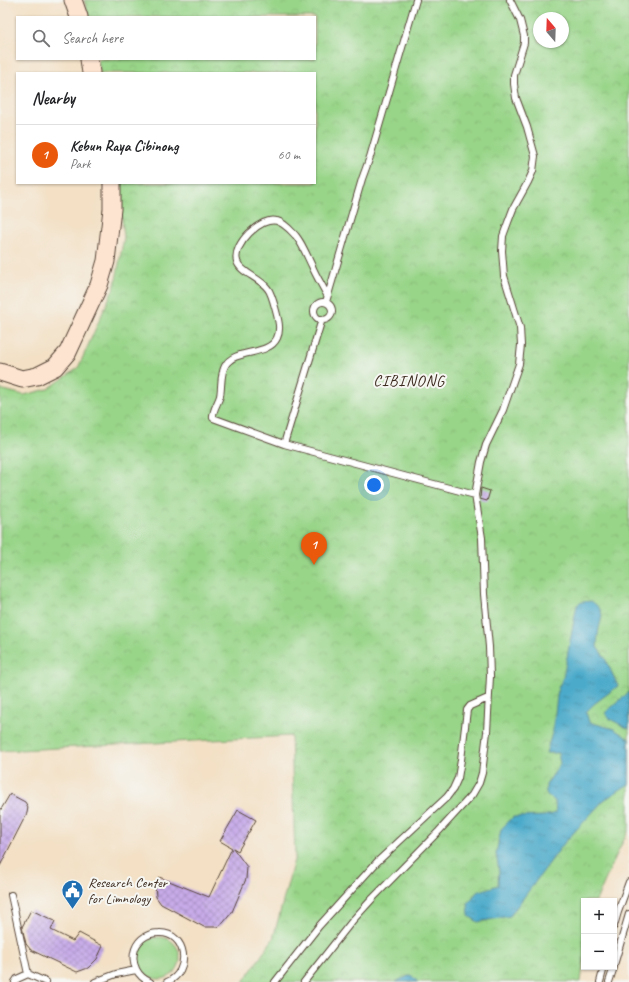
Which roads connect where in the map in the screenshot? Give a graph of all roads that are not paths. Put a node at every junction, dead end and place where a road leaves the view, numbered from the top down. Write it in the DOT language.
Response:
graph roads {
  1 [pos="73,0"];
  2 [pos="416,0"];
  3 [pos="510,0"];
  4 [pos="79,16"];
  5 [pos="89,60"];
  6 [pos="91,72"];
  7 [pos="112,184"];
  8 [pos="328,295"];
  9 [pos="326,302"];
  10 [pos="322,319"];
  11 [pos="0,372"];
  12 [pos="284,444"];
  13 [pos="475,495"];
  14 [pos="488,698"];
  15 [pos="629,882"];
  16 [pos="11,895"];
  17 [pos="629,914"];
  18 [pos="617,916"];
  19 [pos="617,956"];
  20 [pos="136,970"];
  21 [pos="603,970"];
  22 [pos="613,970"];
  23 [pos="28,974"];
  24 [pos="15,982"];
  25 [pos="46,982"];
  26 [pos="96,982"];
  27 [pos="150,982"];
  28 [pos="170,982"];
  29 [pos="275,982"];
  30 [pos="304,982"];
  31 [pos="600,982"];
  32 [pos="610,982"];
  1 -- 4 [label="street"];
  2 -- 8 [label="lane"];
  3 -- 13 [label="lane"];
  5 -- 6 [label="street"];
  7 -- 11 [label="street"];
  8 -- 9 [label="lane"];
  8 -- 12 [label="lane"];
  9 -- 10 [label="lane"];
  9 -- 10 [label="lane"];
  10 -- 12 [label="lane"];
  12 -- 13 [label="lane"];
  13 -- 14 [label="lane"];
  14 -- 29 [label="lane"];
  14 -- 30 [label="lane"];
  15 -- 18 [label="lane"];
  16 -- 23 [label="lane"];
  17 -- 19 [label="lane"];
  20 -- 26 [label="lane"];
  20 -- 27 [label="lane"];
  20 -- 28 [label="lane"];
  21 -- 31 [label="lane"];
  22 -- 32 [label="lane"];
  23 -- 24 [label="lane"];
  23 -- 25 [label="lane"];
}
